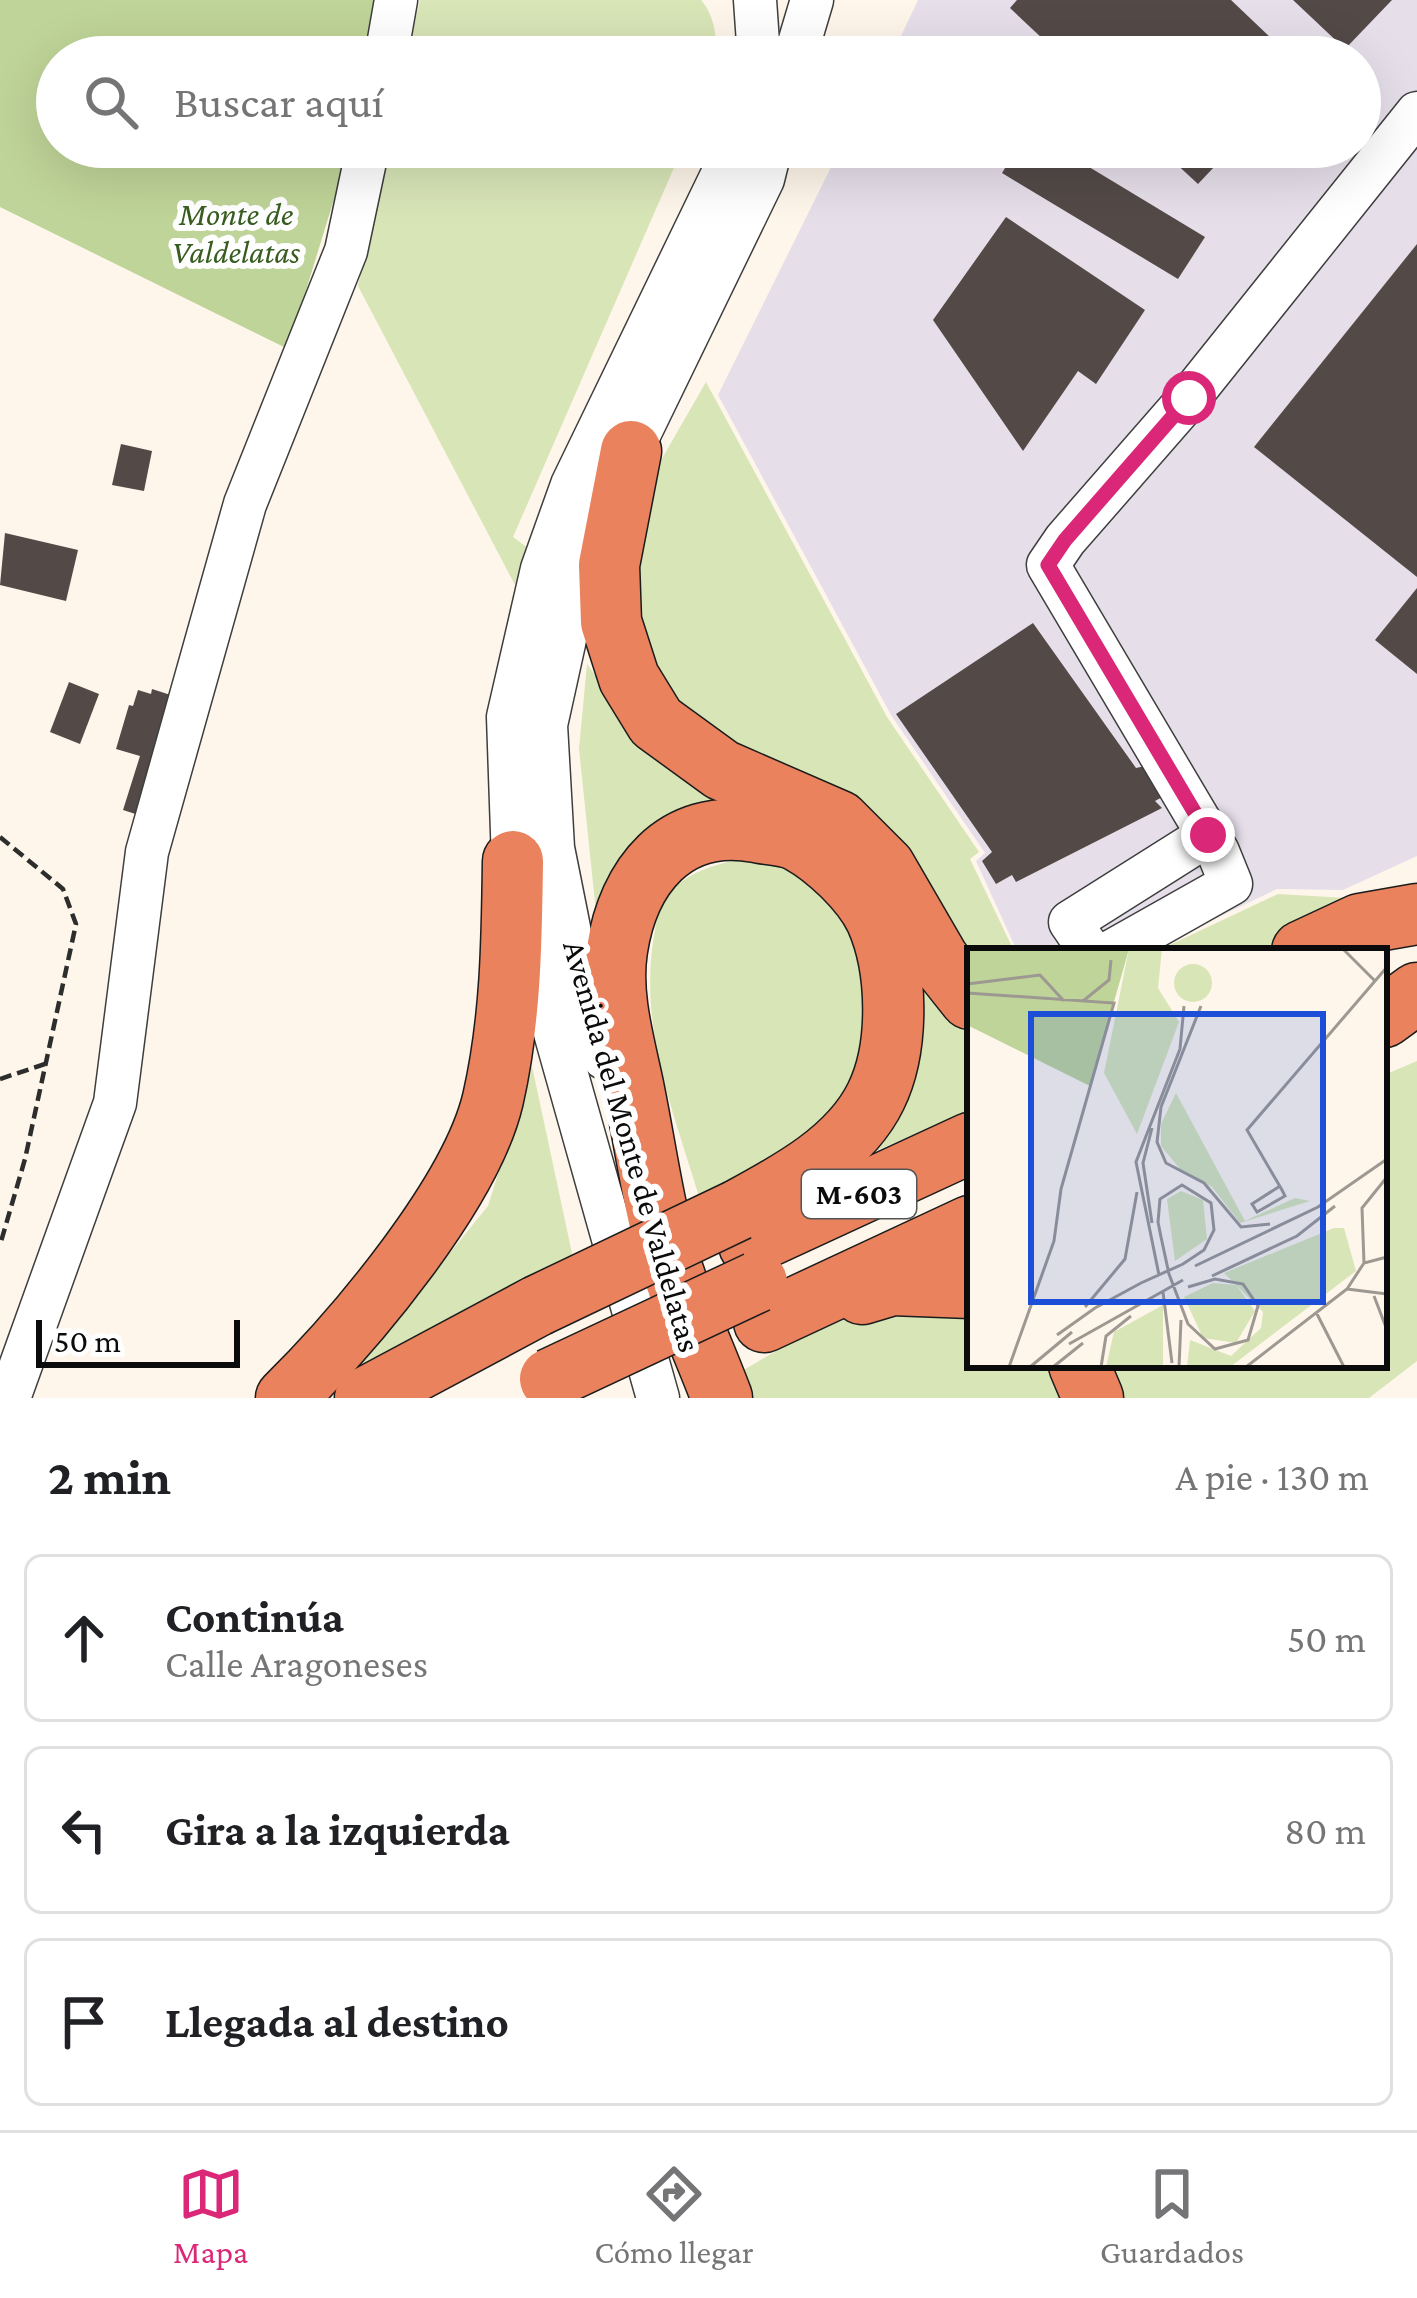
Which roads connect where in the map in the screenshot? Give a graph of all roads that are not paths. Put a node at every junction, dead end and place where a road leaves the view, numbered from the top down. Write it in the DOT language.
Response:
graph roads {
  1 [pos="396,0"];
  2 [pos="755,0"];
  3 [pos="812,0"];
  4 [pos="390,36"];
  5 [pos="758,36"];
  6 [pos="801,36"];
  7 [pos="1417,112"];
  8 [pos="1381,157"];
  9 [pos="364,168"];
  10 [pos="724,168"];
  11 [pos="766,168"];
  12 [pos="1372,168"];
  13 [pos="631,451"];
  14 [pos="1208,835"];
  15 [pos="513,862"];
  16 [pos="1417,917"];
  17 [pos="1088,948"];
  18 [pos="1117,948"];
  19 [pos="1309,948"];
  20 [pos="1370,948"];
  21 [pos="1417,964"];
  22 [pos="1387,979"];
  23 [pos="1417,993"];
  24 [pos="967,995"];
  25 [pos="1387,1016"];
  26 [pos="1417,1029"];
  27 [pos="1387,1039"];
  28 [pos="967,1145"];
  29 [pos="967,1184"];
  30 [pos="967,1227"];
  31 [pos="670,1261"];
  32 [pos="752,1265"];
  33 [pos="967,1288"];
  34 [pos="536,1356"];
  35 [pos="1080,1368"];
  36 [pos="9,1398"];
  37 [pos="286,1398"];
  38 [pos="365,1398"];
  39 [pos="448,1398"];
  40 [pos="606,1398"];
  41 [pos="658,1398"];
  42 [pos="706,1398"];
  43 [pos="722,1398"];
  44 [pos="1094,1398"];
  1 -- 4 [label="street"];
  2 -- 5 [label="street"];
  3 -- 6 [label="street"];
  7 -- 8 [label="street"];
  9 -- 36 [label="street"];
  10 -- 15 [label="street, Avenida del Monte de Valdelatas"];
  11 -- 13 [label="street, Avenida del Monte de Valdelatas"];
  12 -- 14 [label="street"];
  13 -- 24 [label="highway"];
  13 -- 31 [label="street, Avenida del Monte de Valdelatas"];
  14 -- 17 [label="street"];
  14 -- 18 [label="street"];
  15 -- 37 [label="highway"];
  15 -- 41 [label="street, Avenida del Monte de Valdelatas"];
  16 -- 19 [label="highway"];
  16 -- 20 [label="highway"];
  21 -- 22 [label="highway"];
  23 -- 25 [label="highway"];
  26 -- 27 [label="highway"];
  28 -- 32 [label="highway, M-603"];
  29 -- 32 [label="highway, M-603"];
  30 -- 32 [label="highway"];
  31 -- 32 [label="highway"];
  31 -- 42 [label="street, Avenida del Monte de Valdelatas"];
  31 -- 43 [label="highway"];
  32 -- 33 [label="highway"];
  32 -- 34 [label="highway, M-603, bridge"];
  32 -- 40 [label="highway"];
  34 -- 38 [label="highway"];
  34 -- 39 [label="highway, M-603"];
  35 -- 44 [label="highway"];
}
